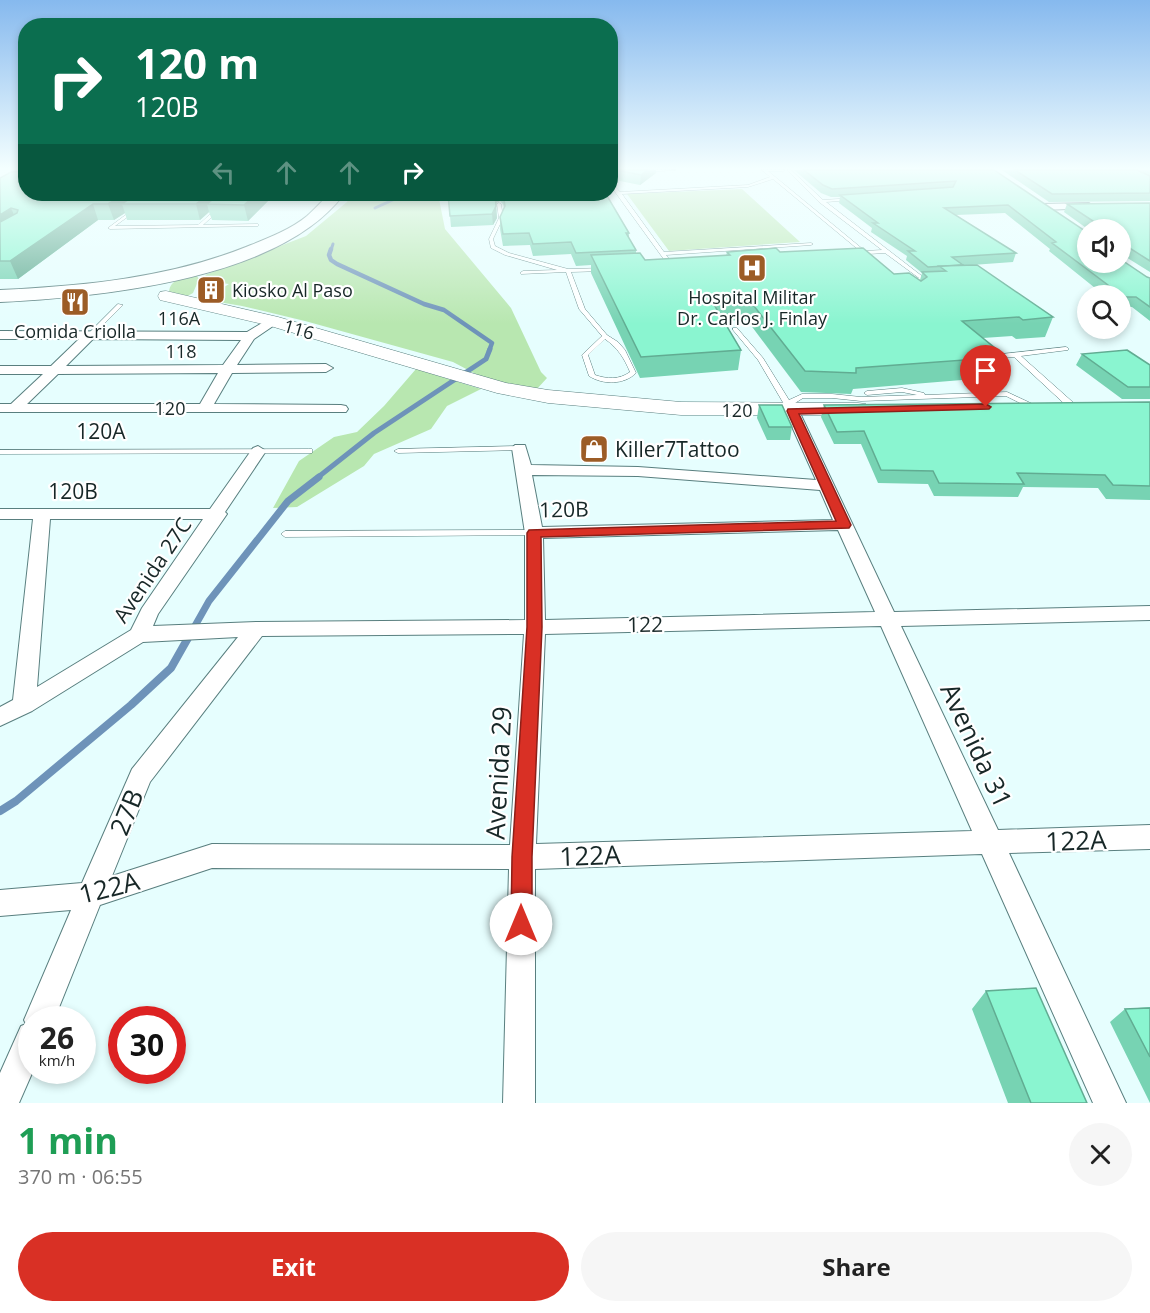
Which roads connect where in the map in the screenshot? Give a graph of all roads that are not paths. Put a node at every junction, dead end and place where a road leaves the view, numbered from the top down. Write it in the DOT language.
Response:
graph roads {
  1 [pos="119,221"];
  2 [pos="204,221"];
  3 [pos="293,221"];
  4 [pos="309,221"];
  5 [pos="499,221"];
  6 [pos="640,221"];
  7 [pos="826,221"];
  8 [pos="849,221"];
  9 [pos="256,225"];
  10 [pos="199,226"];
  11 [pos="811,244"];
  12 [pos="887,250"];
  13 [pos="854,253"];
  14 [pos="864,253"];
  15 [pos="663,254"];
  16 [pos="873,260"];
  17 [pos="670,264"];
  18 [pos="678,264"];
  19 [pos="659,265"];
  20 [pos="614,268"];
  21 [pos="187,271"];
  22 [pos="568,271"];
  23 [pos="523,273"];
  24 [pos="934,279"];
  25 [pos="907,280"];
  26 [pos="924,280"];
  27 [pos="84,283"];
  28 [pos="0,289"];
  29 [pos="111,294"];
  30 [pos="0,296"];
  31 [pos="166,296"];
  32 [pos="272,321"];
  33 [pos="735,329"];
  34 [pos="0,335"];
  35 [pos="89,336"];
  36 [pos="250,336"];
  37 [pos="604,336"];
  38 [pos="1066,349"];
  39 [pos="1016,355"];
  40 [pos="988,358"];
  41 [pos="326,368"];
  42 [pos="0,369"];
  43 [pos="54,369"];
  44 [pos="227,369"];
  45 [pos="504,389"];
  46 [pos="790,407"];
  47 [pos="1035,407"];
  48 [pos="1072,407"];
  49 [pos="1095,407"];
  50 [pos="7,408"];
  51 [pos="205,408"];
  52 [pos="341,409"];
  53 [pos="258,451"];
  54 [pos="309,451"];
  55 [pos="398,451"];
  56 [pos="0,452"];
  57 [pos="522,459"];
  58 [pos="827,486"];
  59 [pos="0,514"];
  60 [pos="42,514"];
  61 [pos="218,514"];
  62 [pos="844,525"];
  63 [pos="534,533"];
  64 [pos="285,534"];
  65 [pos="1150,613"];
  66 [pos="887,618"];
  67 [pos="535,627"];
  68 [pos="256,629"];
  69 [pos="139,635"];
  70 [pos="24,705"];
  71 [pos="0,717"];
  72 [pos="1150,837"];
  73 [pos="991,844"];
  74 [pos="522,857"];
  75 [pos="92,895"];
  76 [pos="0,903"];
  77 [pos="45,1006"];
  78 [pos="18,1069"];
  79 [pos="3,1103"];
  80 [pos="519,1103"];
  81 [pos="1110,1103"];
  1 -- 10 [label="lane"];
  2 -- 10 [label="lane"];
  3 -- 27 [label="main road"];
  4 -- 21 [label="main road"];
  5 -- 22 [label="lane"];
  6 -- 15 [label="lane"];
  7 -- 14 [label="lane"];
  8 -- 12 [label="lane"];
  9 -- 10 [label="lane"];
  11 -- 15 [label="lane"];
  12 -- 14 [label="lane"];
  12 -- 26 [label="lane"];
  13 -- 14 [label="lane"];
  14 -- 16 [label="lane"];
  15 -- 17 [label="lane"];
  17 -- 18 [label="lane"];
  17 -- 19 [label="lane"];
  20 -- 22 [label="lane"];
  21 -- 29 [label="main road"];
  21 -- 31 [label="main road"];
  22 -- 23 [label="lane"];
  22 -- 37 [label="lane"];
  24 -- 26 [label="lane"];
  25 -- 26 [label="lane"];
  27 -- 28 [label="main road"];
  27 -- 29 [label="main road"];
  29 -- 30 [label="main road"];
  29 -- 31 [label="main road"];
  29 -- 35 [label="lane"];
  31 -- 32 [label="street, 116"];
  32 -- 36 [label="street"];
  32 -- 45 [label="street, 116"];
  33 -- 46 [label="lane"];
  34 -- 35 [label="street, 116A"];
  35 -- 36 [label="street, 116A"];
  35 -- 43 [label="street"];
  36 -- 44 [label="street"];
  37 -- 37 [label="lane"];
  38 -- 39 [label="lane"];
  39 -- 40 [label="lane"];
  39 -- 48 [label="lane"];
  41 -- 44 [label="street, 118"];
  42 -- 43 [label="street, 118"];
  43 -- 44 [label="street, 118"];
  43 -- 50 [label="street"];
  44 -- 51 [label="street"];
  45 -- 46 [label="street, 120"];
  46 -- 47 [label="street, 120"];
  46 -- 47 [label="lane"];
  46 -- 58 [label="street, Avenida 31"];
  47 -- 48 [label="street, 120"];
  48 -- 49 [label="street, 120"];
  50 -- 51 [label="street, 120"];
  51 -- 52 [label="street, 120"];
  53 -- 54 [label="lane, 120A"];
  53 -- 56 [label="lane, 120A"];
  53 -- 61 [label="street, Avenida 27C"];
  55 -- 57 [label="lane"];
  57 -- 58 [label="street"];
  57 -- 63 [label="street, Avenida 29"];
  58 -- 62 [label="street, Avenida 31"];
  59 -- 60 [label="street, 120B"];
  60 -- 61 [label="street, 120B"];
  60 -- 70 [label="street"];
  61 -- 69 [label="street, Avenida 27C"];
  62 -- 63 [label="street, 120B"];
  62 -- 66 [label="street, Avenida 31"];
  63 -- 64 [label="lane, 120B"];
  63 -- 67 [label="street, Avenida 29"];
  65 -- 66 [label="street, 122"];
  66 -- 67 [label="street, 122"];
  66 -- 73 [label="street, Avenida 31"];
  67 -- 68 [label="street, 122"];
  67 -- 74 [label="street, Avenida 29"];
  68 -- 69 [label="street, 122"];
  68 -- 75 [label="street, 27B"];
  69 -- 70 [label="street, Avenida 27C"];
  70 -- 71 [label="street"];
  72 -- 73 [label="street, 122A"];
  73 -- 74 [label="street, 122A"];
  73 -- 81 [label="street, Avenida 31"];
  74 -- 75 [label="street, 122A"];
  74 -- 80 [label="street, Avenida 29"];
  75 -- 76 [label="street, 122A"];
  75 -- 77 [label="street, 27B"];
  78 -- 79 [label="street"];
}
